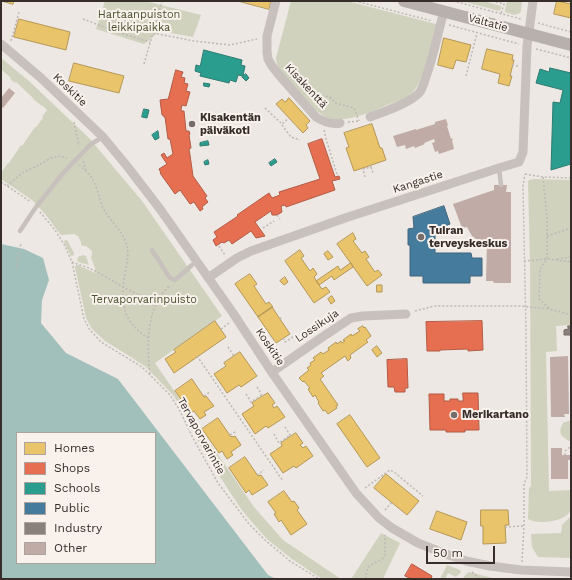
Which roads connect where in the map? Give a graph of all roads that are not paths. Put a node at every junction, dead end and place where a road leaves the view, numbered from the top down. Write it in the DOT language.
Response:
graph roads {
  1 [pos="276,1"];
  2 [pos="404,1"];
  3 [pos="533,1"];
  4 [pos="442,17"];
  5 [pos="529,34"];
  6 [pos="6,43"];
  7 [pos="571,45"];
  8 [pos="370,117"];
  9 [pos="340,123"];
  10 [pos="102,137"];
  11 [pos="499,168"];
  12 [pos="500,185"];
  13 [pos="20,231"];
  14 [pos="152,250"];
  15 [pos="192,265"];
  16 [pos="208,278"];
  17 [pos="406,314"];
  18 [pos="272,372"];
  19 [pos="571,572"];
  1 -- 9 [label="street, Kisakenttä"];
  2 -- 4 [label="street, Valtatie"];
  3 -- 5 [label="street, Kangastie"];
  4 -- 5 [label="street, Valtatie"];
  4 -- 8 [label="street"];
  5 -- 7 [label="street, Valtatie"];
  5 -- 11 [label="street, Kangastie"];
  6 -- 10 [label="street, Koskitie"];
  10 -- 13 [label="lane"];
  10 -- 16 [label="street, Koskitie"];
  11 -- 12 [label="lane"];
  11 -- 16 [label="street, Kangastie"];
  14 -- 15 [label="lane"];
  16 -- 18 [label="street, Koskitie"];
  17 -- 18 [label="street, Lossikuja"];
  18 -- 19 [label="street, Koskitie"];
}
